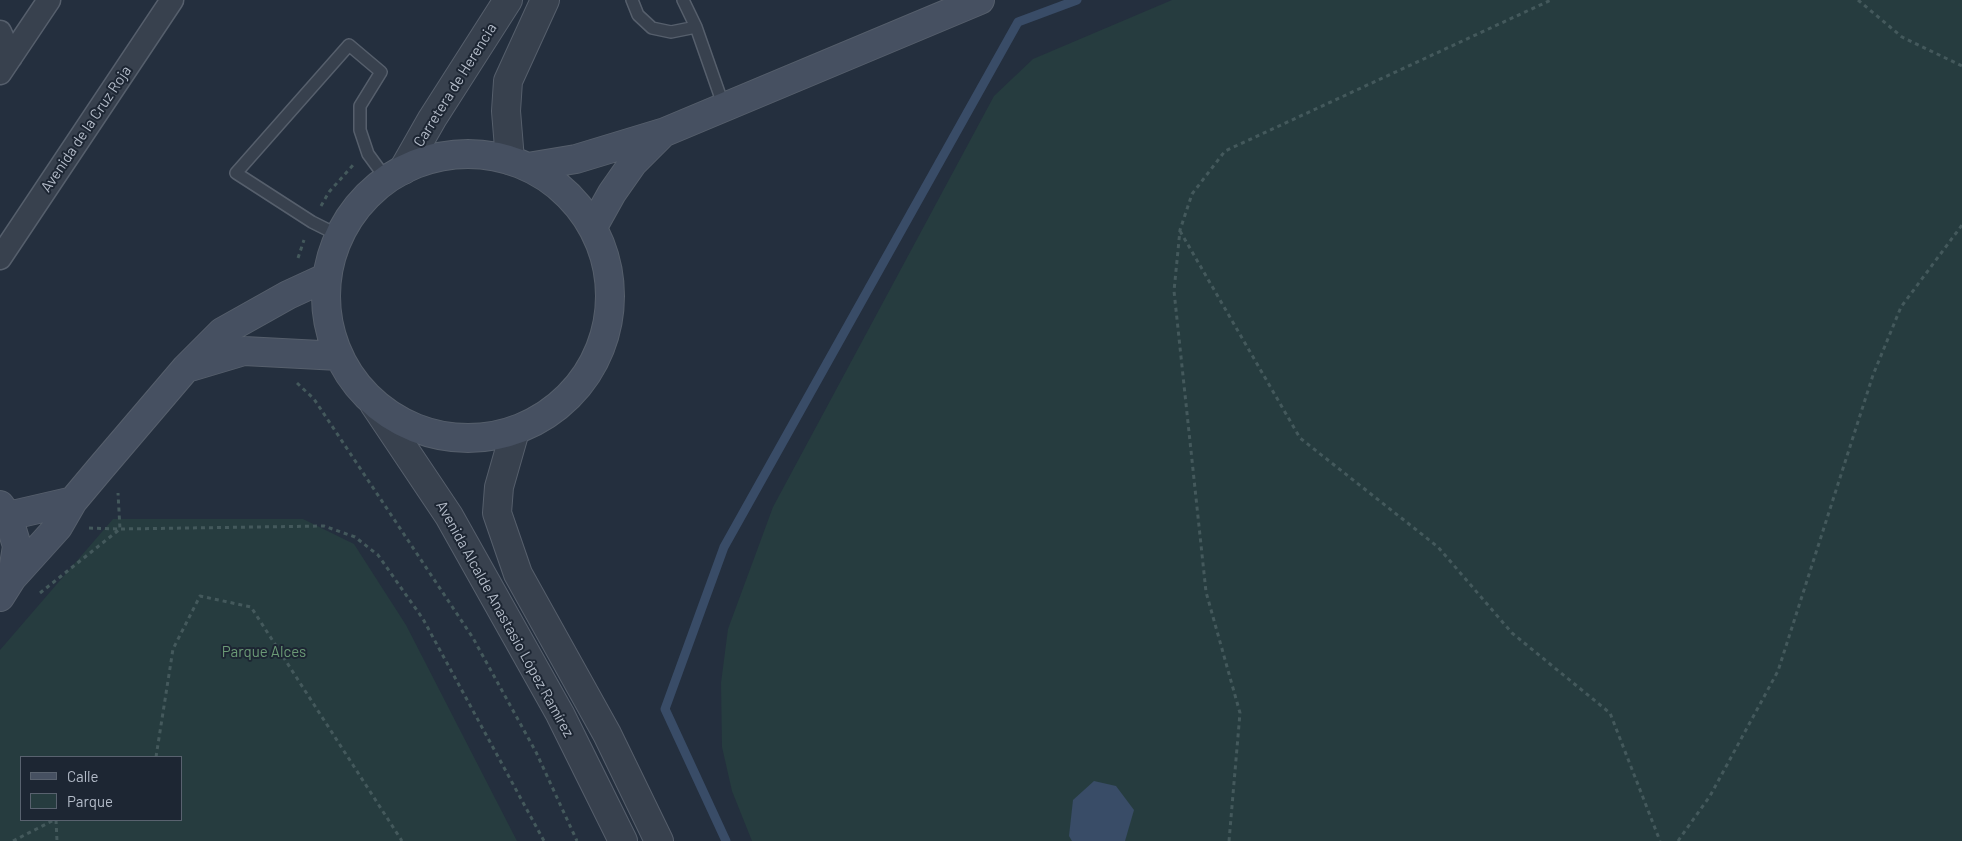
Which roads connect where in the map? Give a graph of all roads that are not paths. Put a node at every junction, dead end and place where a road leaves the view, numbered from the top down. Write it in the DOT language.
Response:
graph roads {
  1 [pos="49,0"];
  2 [pos="172,0"];
  3 [pos="508,0"];
  4 [pos="545,0"];
  5 [pos="632,0"];
  6 [pos="683,0"];
  7 [pos="980,0"];
  8 [pos="696,27"];
  9 [pos="0,32"];
  10 [pos="5,65"];
  11 [pos="724,107"];
  12 [pos="664,132"];
  13 [pos="519,164"];
  14 [pos="395,175"];
  15 [pos="593,228"];
  16 [pos="340,236"];
  17 [pos="0,258"];
  18 [pos="327,277"];
  19 [pos="339,356"];
  20 [pos="186,368"];
  21 [pos="374,404"];
  22 [pos="514,431"];
  23 [pos="73,501"];
  24 [pos="4,510"];
  25 [pos="6,587"];
  26 [pos="623,841"];
  27 [pos="659,841"];
  1 -- 10 [label="street"];
  2 -- 17 [label="street, Avenida de la Cruz Roja"];
  3 -- 14 [label="street, Carretera de Herencia"];
  4 -- 13 [label="street"];
  5 -- 8 [label="lane"];
  6 -- 8 [label="lane"];
  7 -- 11 [label="main road"];
  8 -- 11 [label="lane"];
  9 -- 10 [label="street"];
  11 -- 12 [label="main road"];
  12 -- 13 [label="main road"];
  12 -- 15 [label="main road"];
  13 -- 14 [label="main road"];
  13 -- 15 [label="main road"];
  14 -- 16 [label="main road"];
  14 -- 16 [label="lane"];
  15 -- 22 [label="main road"];
  16 -- 18 [label="main road"];
  18 -- 19 [label="main road"];
  18 -- 20 [label="main road"];
  19 -- 20 [label="main road"];
  19 -- 21 [label="main road"];
  20 -- 23 [label="main road"];
  21 -- 22 [label="main road"];
  21 -- 26 [label="street, Avenida Alcalde Anastasio López Ramírez"];
  22 -- 27 [label="street"];
  23 -- 24 [label="main road"];
  23 -- 25 [label="main road"];
  24 -- 25 [label="main road"];
}
